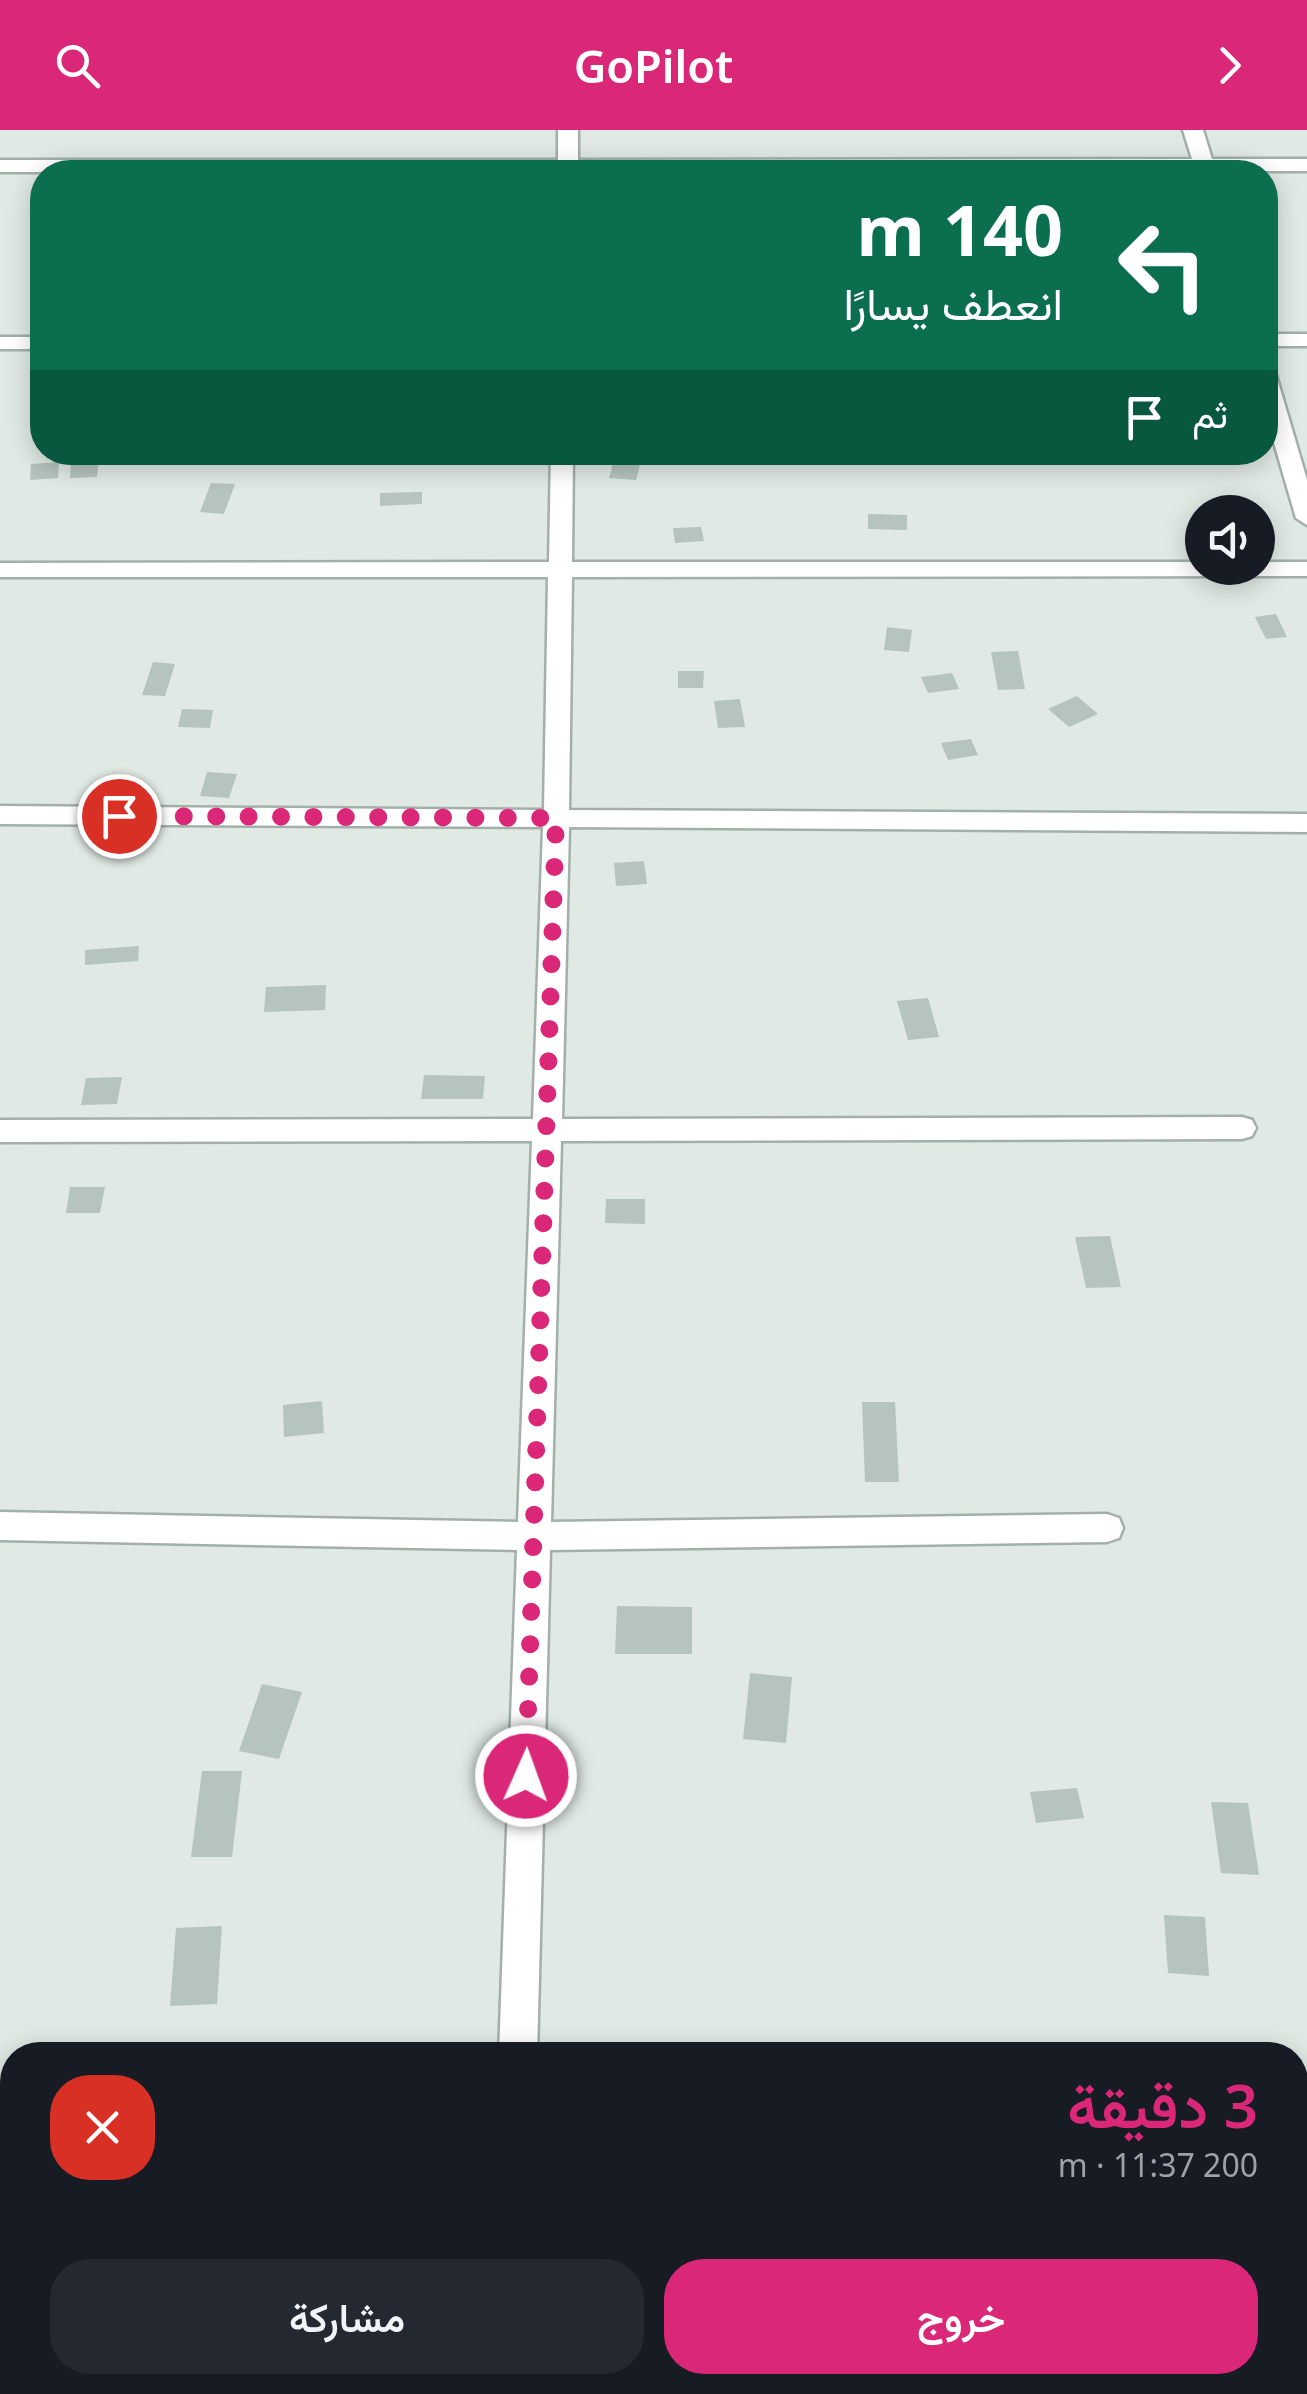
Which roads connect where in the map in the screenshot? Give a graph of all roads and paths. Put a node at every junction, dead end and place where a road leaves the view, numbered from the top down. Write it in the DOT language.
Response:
graph roads {
  1 [pos="568,130"];
  2 [pos="1193,130"];
  3 [pos="568,160"];
  4 [pos="1201,160"];
  5 [pos="1307,165"];
  6 [pos="0,166"];
  7 [pos="30,166"];
  8 [pos="1278,166"];
  9 [pos="1278,340"];
  10 [pos="1307,340"];
  11 [pos="0,343"];
  12 [pos="30,343"];
  13 [pos="1278,419"];
  14 [pos="562,465"];
  15 [pos="1307,518"];
  16 [pos="1307,569"];
  17 [pos="0,570"];
  18 [pos="560,570"];
  19 [pos="0,815"];
  20 [pos="556,818"];
  21 [pos="1307,823"];
  22 [pos="1242,1128"];
  23 [pos="547,1130"];
  24 [pos="0,1131"];
  25 [pos="0,1526"];
  26 [pos="1107,1528"];
  27 [pos="534,1536"];
  28 [pos="518,2042"];
  1 -- 3 [label="street"];
  2 -- 4 [label="street"];
  5 -- 8 [label="street"];
  6 -- 7 [label="street"];
  9 -- 10 [label="street"];
  11 -- 12 [label="street"];
  13 -- 15 [label="street"];
  14 -- 18 [label="street"];
  16 -- 18 [label="street"];
  17 -- 18 [label="street"];
  18 -- 20 [label="street"];
  19 -- 20 [label="street"];
  20 -- 21 [label="street"];
  20 -- 23 [label="street"];
  22 -- 23 [label="street"];
  23 -- 24 [label="street"];
  23 -- 27 [label="street"];
  25 -- 27 [label="street"];
  26 -- 27 [label="street"];
  27 -- 28 [label="street"];
}
